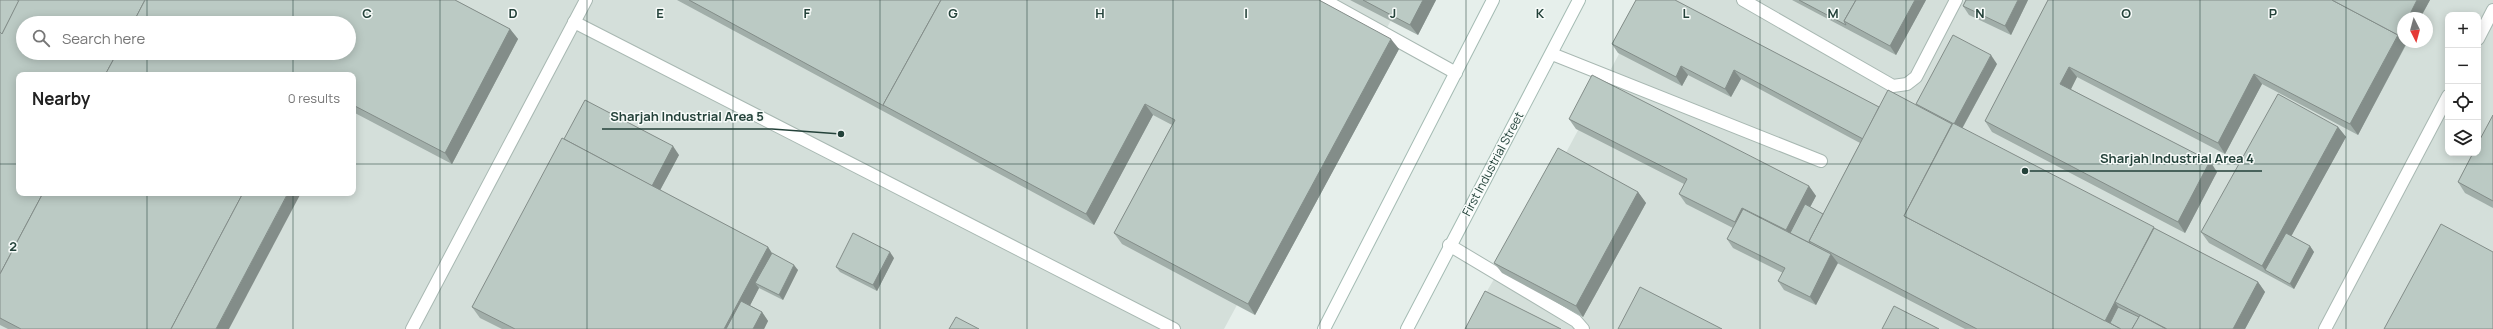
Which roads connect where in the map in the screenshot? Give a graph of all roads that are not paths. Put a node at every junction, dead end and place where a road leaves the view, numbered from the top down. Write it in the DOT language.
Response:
graph roads {
  1 [pos="586,0"];
  2 [pos="1324,0"];
  3 [pos="1493,0"];
  4 [pos="1579,0"];
  5 [pos="1742,0"];
  6 [pos="1956,0"];
  7 [pos="2493,10"];
  8 [pos="574,22"];
  9 [pos="2481,33"];
  10 [pos="1552,54"];
  11 [pos="1456,73"];
  12 [pos="2445,102"];
  13 [pos="1821,161"];
  14 [pos="1449,244"];
  15 [pos="412,329"];
  16 [pos="1174,329"];
  17 [pos="1324,329"];
  18 [pos="1407,329"];
  19 [pos="1583,329"];
  20 [pos="2325,329"];
  1 -- 8 [label="street"];
  2 -- 11 [label="street"];
  3 -- 11 [label="street"];
  4 -- 10 [label="street, First Industrial Street"];
  5 -- 6 [label="street"];
  7 -- 9 [label="street"];
  8 -- 15 [label="street"];
  8 -- 16 [label="street"];
  10 -- 13 [label="street"];
  10 -- 14 [label="street, First Industrial Street"];
  11 -- 17 [label="street"];
  12 -- 20 [label="street"];
  14 -- 18 [label="street, First Industrial Street"];
  14 -- 19 [label="street"];
}
